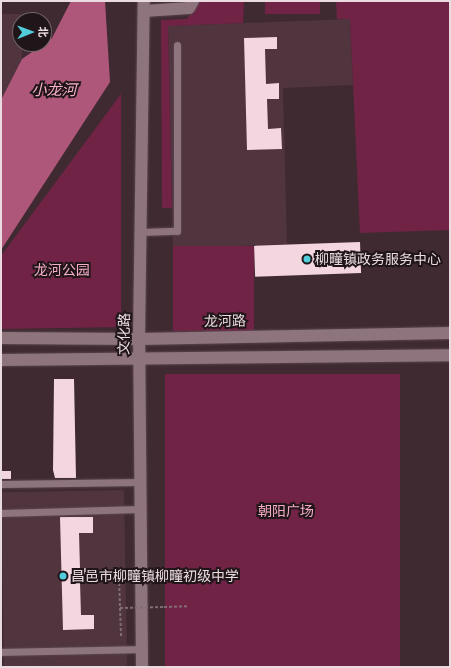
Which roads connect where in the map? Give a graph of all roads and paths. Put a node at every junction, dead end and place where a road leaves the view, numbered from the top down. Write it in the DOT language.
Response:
graph roads {
  1 [pos="193,1"];
  2 [pos="144,6"];
  3 [pos="177,45"];
  4 [pos="141,232"];
  5 [pos="450,332"];
  6 [pos="1,338"];
  7 [pos="138,339"];
  8 [pos="450,355"];
  9 [pos="1,360"];
  10 [pos="139,360"];
  11 [pos="140,482"];
  12 [pos="1,484"];
  13 [pos="140,509"];
  14 [pos="1,513"];
  15 [pos="119,578"];
  16 [pos="188,606"];
  17 [pos="120,608"];
  18 [pos="121,636"];
  19 [pos="142,649"];
  20 [pos="1,652"];
  21 [pos="142,667"];
  1 -- 2 [label="main road"];
  2 -- 4 [label="main road, 文化路"];
  3 -- 4 [label="lane"];
  4 -- 7 [label="main road, 文化路"];
  5 -- 7 [label="main road, 龙河路"];
  6 -- 7 [label="main road, 龙河路"];
  7 -- 10 [label="main road, 文化路"];
  8 -- 10 [label="main road"];
  9 -- 10 [label="main road"];
  10 -- 11 [label="main road, 文化路"];
  11 -- 12 [label="lane"];
  11 -- 13 [label="main road, 文化路"];
  13 -- 14 [label="lane"];
  13 -- 19 [label="main road, 文化路"];
  15 -- 17 [label="path"];
  16 -- 17 [label="path, bridge"];
  17 -- 18 [label="path"];
  19 -- 20 [label="lane"];
  19 -- 21 [label="main road, 文化路"];
}
